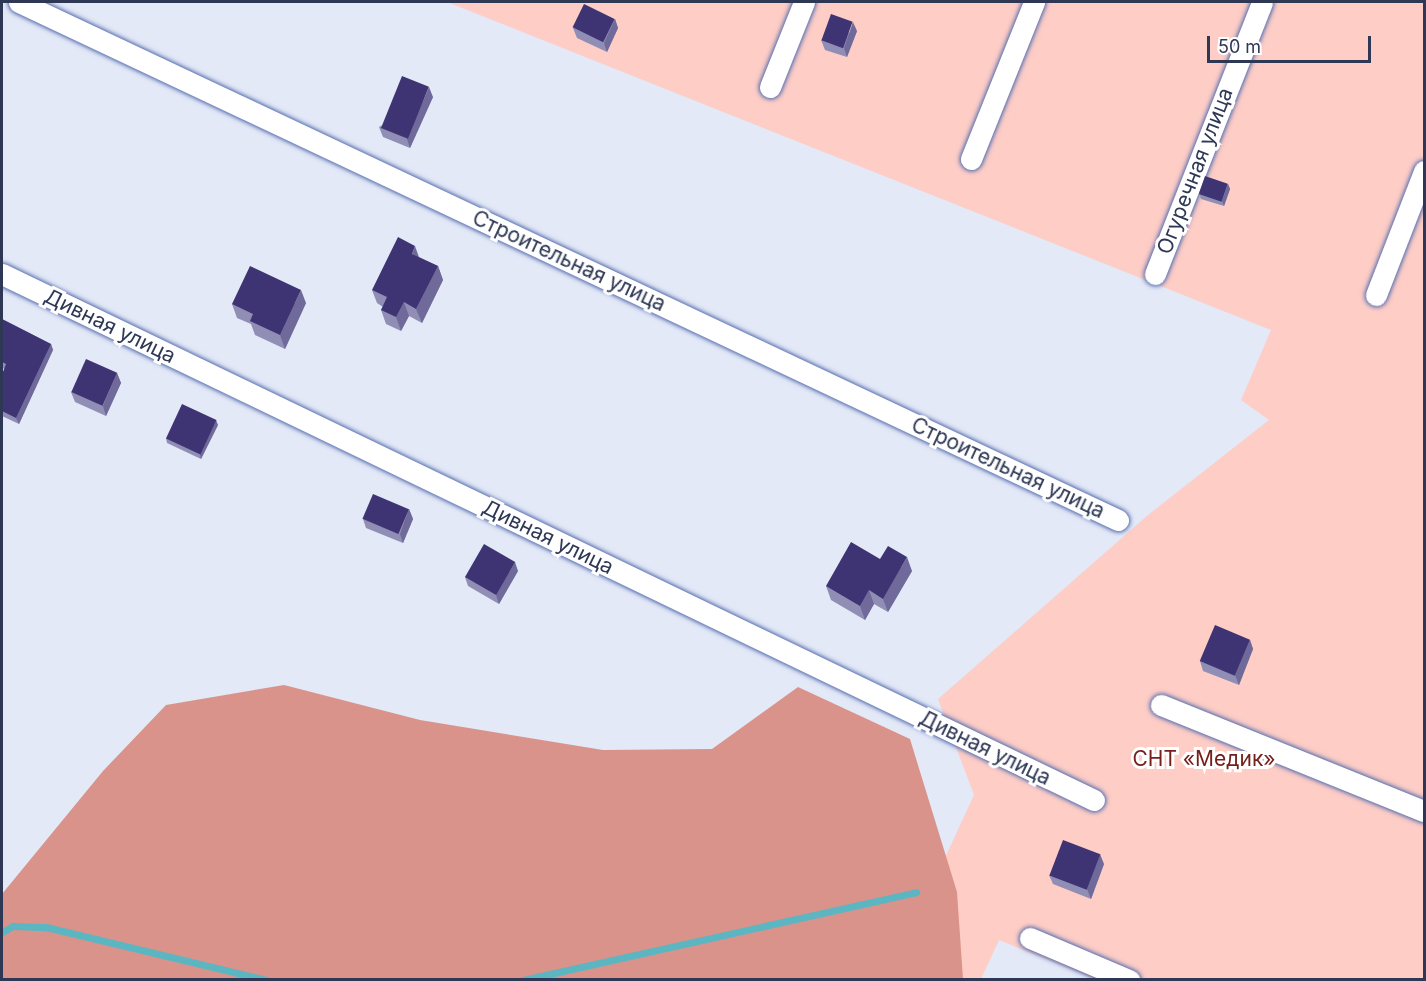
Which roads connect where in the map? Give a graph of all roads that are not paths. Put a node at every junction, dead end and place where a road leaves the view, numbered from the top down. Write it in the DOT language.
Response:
graph roads {
  1 [pos="19,2"];
  2 [pos="804,2"];
  3 [pos="1034,2"];
  4 [pos="1262,2"];
  5 [pos="770,87"];
  6 [pos="971,159"];
  7 [pos="1425,171"];
  8 [pos="2,274"];
  9 [pos="1155,274"];
  10 [pos="1376,296"];
  11 [pos="1118,520"];
  12 [pos="1161,705"];
  13 [pos="1094,800"];
  14 [pos="1425,812"];
  15 [pos="1030,938"];
  16 [pos="1129,980"];
  1 -- 11 [label="street, Строительная улица"];
  2 -- 5 [label="street"];
  3 -- 6 [label="street"];
  4 -- 9 [label="street, Огуречная улица"];
  7 -- 10 [label="street"];
  8 -- 13 [label="street, Дивная улица"];
  12 -- 14 [label="street"];
  15 -- 16 [label="street"];
}
